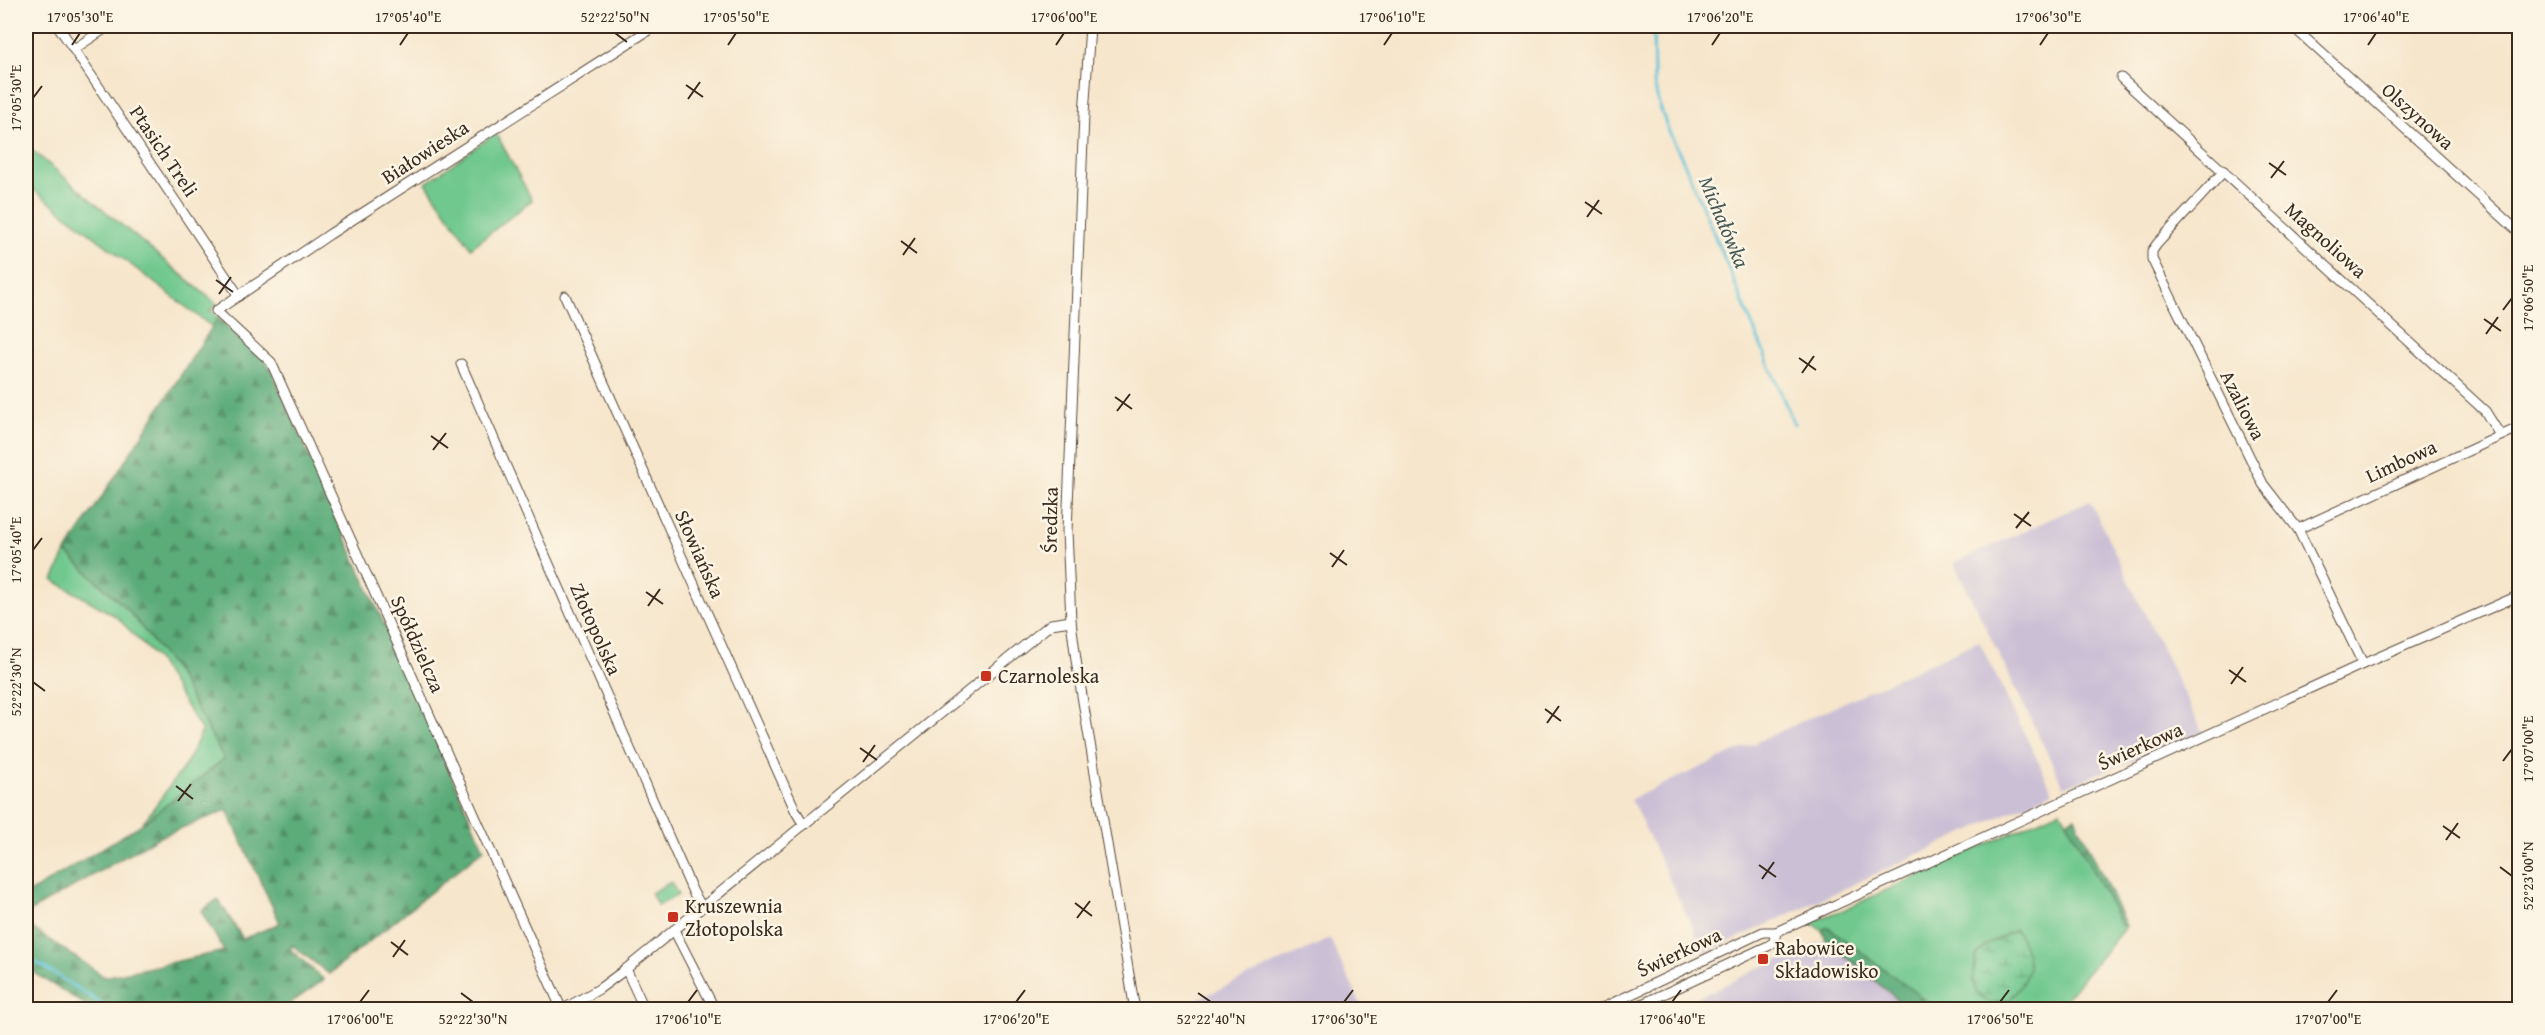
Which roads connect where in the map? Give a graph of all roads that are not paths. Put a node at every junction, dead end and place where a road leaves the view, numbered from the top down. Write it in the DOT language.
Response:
graph roads {
  1 [pos="58,26"];
  2 [pos="109,26"];
  3 [pos="655,26"];
  4 [pos="1090,26"];
  5 [pos="2292,26"];
  6 [pos="74,49"];
  7 [pos="2121,78"];
  8 [pos="2224,171"];
  9 [pos="2520,233"];
  10 [pos="239,296"];
  11 [pos="565,296"];
  12 [pos="216,311"];
  13 [pos="461,364"];
  14 [pos="2520,427"];
  15 [pos="2500,435"];
  16 [pos="2298,529"];
  17 [pos="2520,596"];
  18 [pos="1071,621"];
  19 [pos="2363,664"];
  20 [pos="804,825"];
  21 [pos="702,907"];
  22 [pos="674,930"];
  23 [pos="1776,932"];
  24 [pos="626,969"];
  25 [pos="562,1010"];
  26 [pos="645,1010"];
  27 [pos="715,1010"];
  28 [pos="1135,1010"];
  29 [pos="1598,1010"];
  30 [pos="1629,1010"];
  1 -- 6 [label="street, Ptasich Treli"];
  2 -- 6 [label="street"];
  3 -- 10 [label="street, Białowieska"];
  4 -- 18 [label="street, Średzka"];
  5 -- 9 [label="street, Olszynowa"];
  6 -- 10 [label="street, Ptasich Treli"];
  7 -- 8 [label="street, Magnoliowa"];
  8 -- 15 [label="street, Magnoliowa"];
  8 -- 16 [label="street, Azaliowa"];
  10 -- 12 [label="street, Białowieska"];
  11 -- 20 [label="street, Słowiańska"];
  12 -- 25 [label="street, Spółdzielcza"];
  13 -- 21 [label="street, Złotopolska"];
  14 -- 15 [label="street, Limbowa"];
  15 -- 16 [label="street, Limbowa"];
  16 -- 19 [label="street, Azaliowa"];
  17 -- 19 [label="street, Świerkowa"];
  18 -- 20 [label="street"];
  18 -- 28 [label="street, Średzka"];
  19 -- 23 [label="street, Świerkowa"];
  20 -- 21 [label="street"];
  21 -- 22 [label="street"];
  22 -- 24 [label="street"];
  22 -- 27 [label="street"];
  23 -- 29 [label="street, Świerkowa"];
  23 -- 30 [label="street, Świerkowa"];
  24 -- 25 [label="street"];
  24 -- 26 [label="street"];
}
